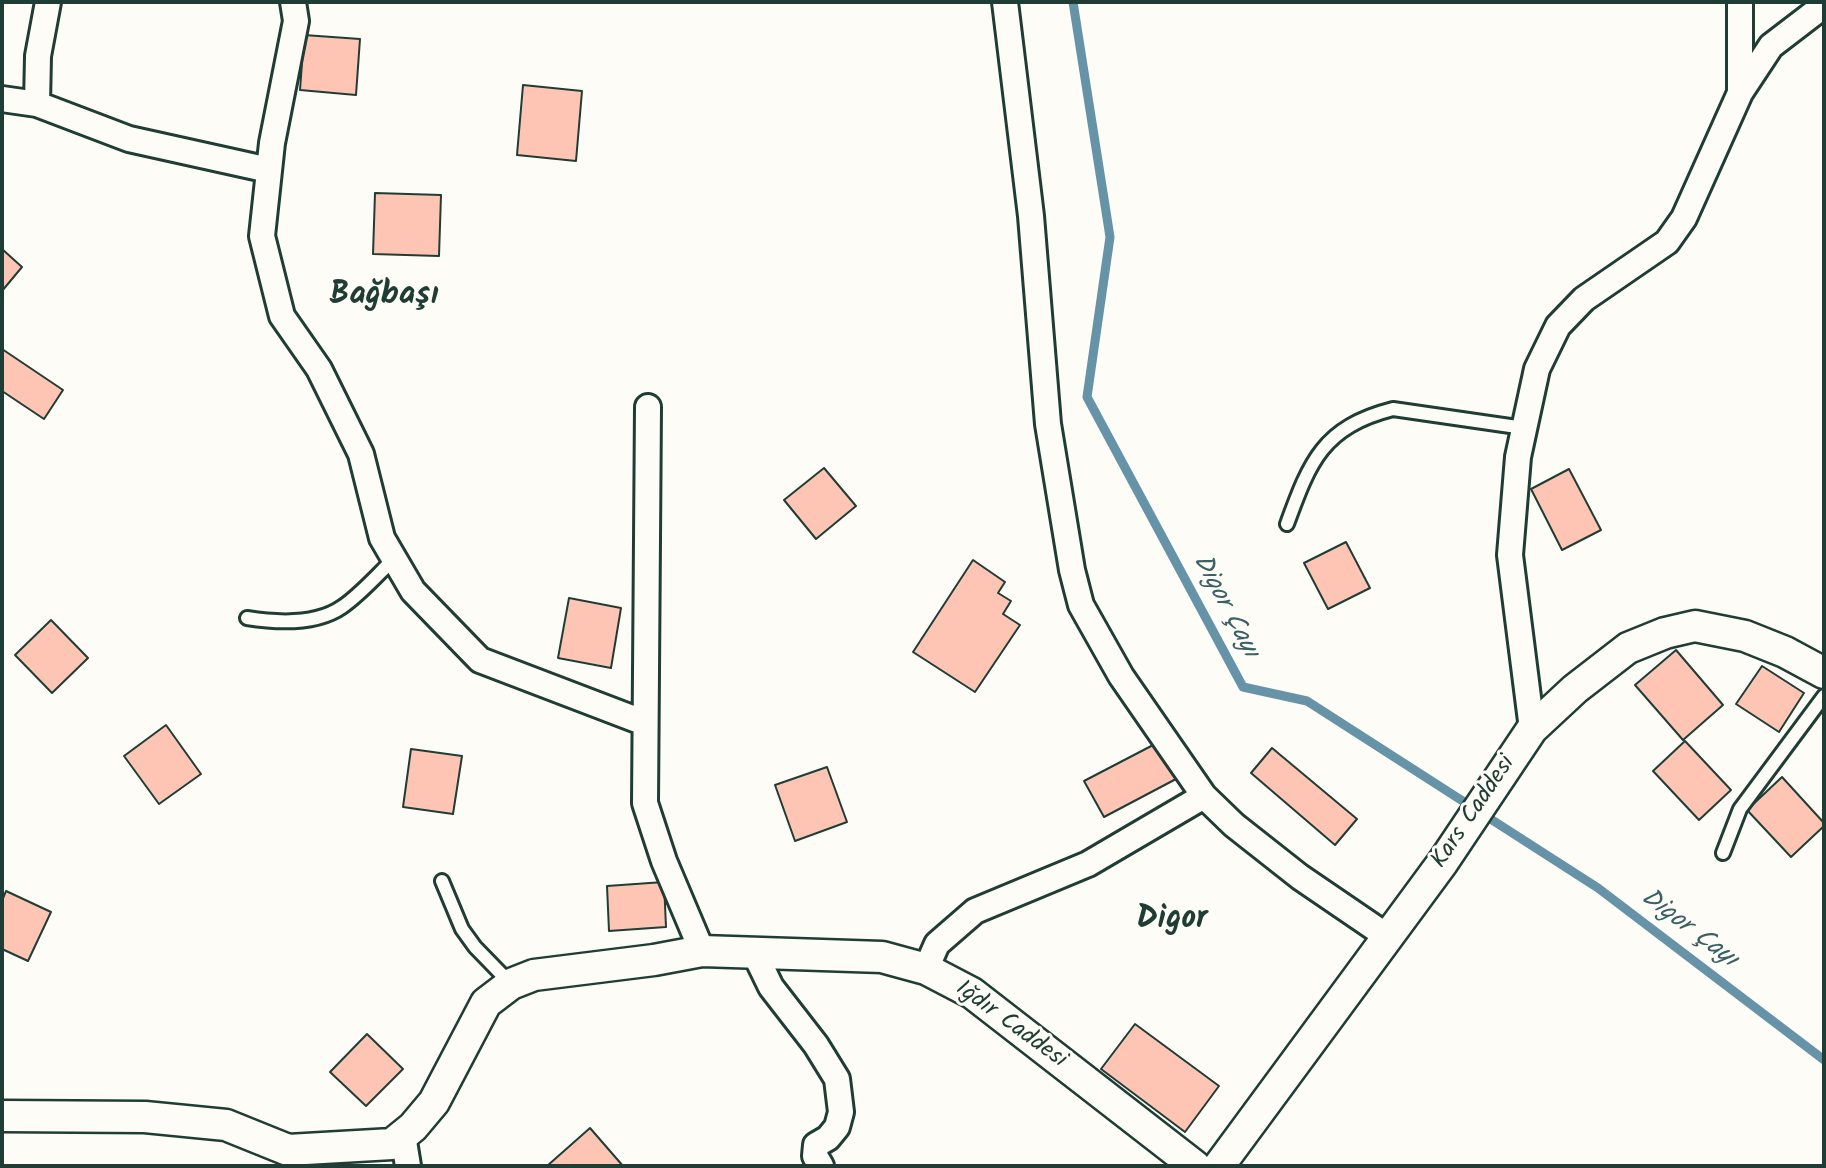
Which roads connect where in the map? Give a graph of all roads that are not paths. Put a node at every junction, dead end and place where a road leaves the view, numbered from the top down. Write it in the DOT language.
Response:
graph roads {
  1 [pos="48,2"];
  2 [pos="293,2"];
  3 [pos="1005,2"];
  4 [pos="1740,2"];
  5 [pos="1824,9"];
  6 [pos="1740,93"];
  7 [pos="2,99"];
  8 [pos="37,104"];
  9 [pos="269,170"];
  10 [pos="648,407"];
  11 [pos="1524,428"];
  12 [pos="1287,523"];
  13 [pos="394,559"];
  14 [pos="247,618"];
  15 [pos="1824,674"];
  16 [pos="1824,696"];
  17 [pos="645,723"];
  18 [pos="1532,729"];
  19 [pos="1204,796"];
  20 [pos="1723,853"];
  21 [pos="442,881"];
  22 [pos="1388,937"];
  23 [pos="702,951"];
  24 [pos="754,952"];
  25 [pos="926,969"];
  26 [pos="511,984"];
  27 [pos="2,1116"];
  28 [pos="403,1135"];
  29 [pos="408,1166"];
  30 [pos="821,1166"];
  31 [pos="1195,1166"];
  32 [pos="1219,1166"];
  1 -- 8 [label="street"];
  2 -- 9 [label="street"];
  3 -- 19 [label="street"];
  4 -- 6 [label="street"];
  5 -- 6 [label="street"];
  6 -- 11 [label="street"];
  7 -- 8 [label="street"];
  8 -- 9 [label="street"];
  9 -- 13 [label="street"];
  10 -- 17 [label="street"];
  11 -- 12 [label="lane"];
  11 -- 18 [label="street"];
  13 -- 14 [label="lane"];
  13 -- 17 [label="street"];
  15 -- 18 [label="street, Kars Caddesi"];
  16 -- 20 [label="lane"];
  17 -- 23 [label="street"];
  18 -- 22 [label="street, Kars Caddesi"];
  19 -- 22 [label="street"];
  19 -- 25 [label="street"];
  21 -- 26 [label="lane"];
  22 -- 32 [label="street, Kars Caddesi"];
  23 -- 24 [label="street, Iğdır Caddesi"];
  23 -- 26 [label="street, Iğdır Caddesi"];
  24 -- 25 [label="street, Iğdır Caddesi"];
  24 -- 30 [label="street"];
  25 -- 31 [label="street, Iğdır Caddesi"];
  26 -- 28 [label="street"];
  27 -- 28 [label="street"];
  28 -- 29 [label="street"];
}
